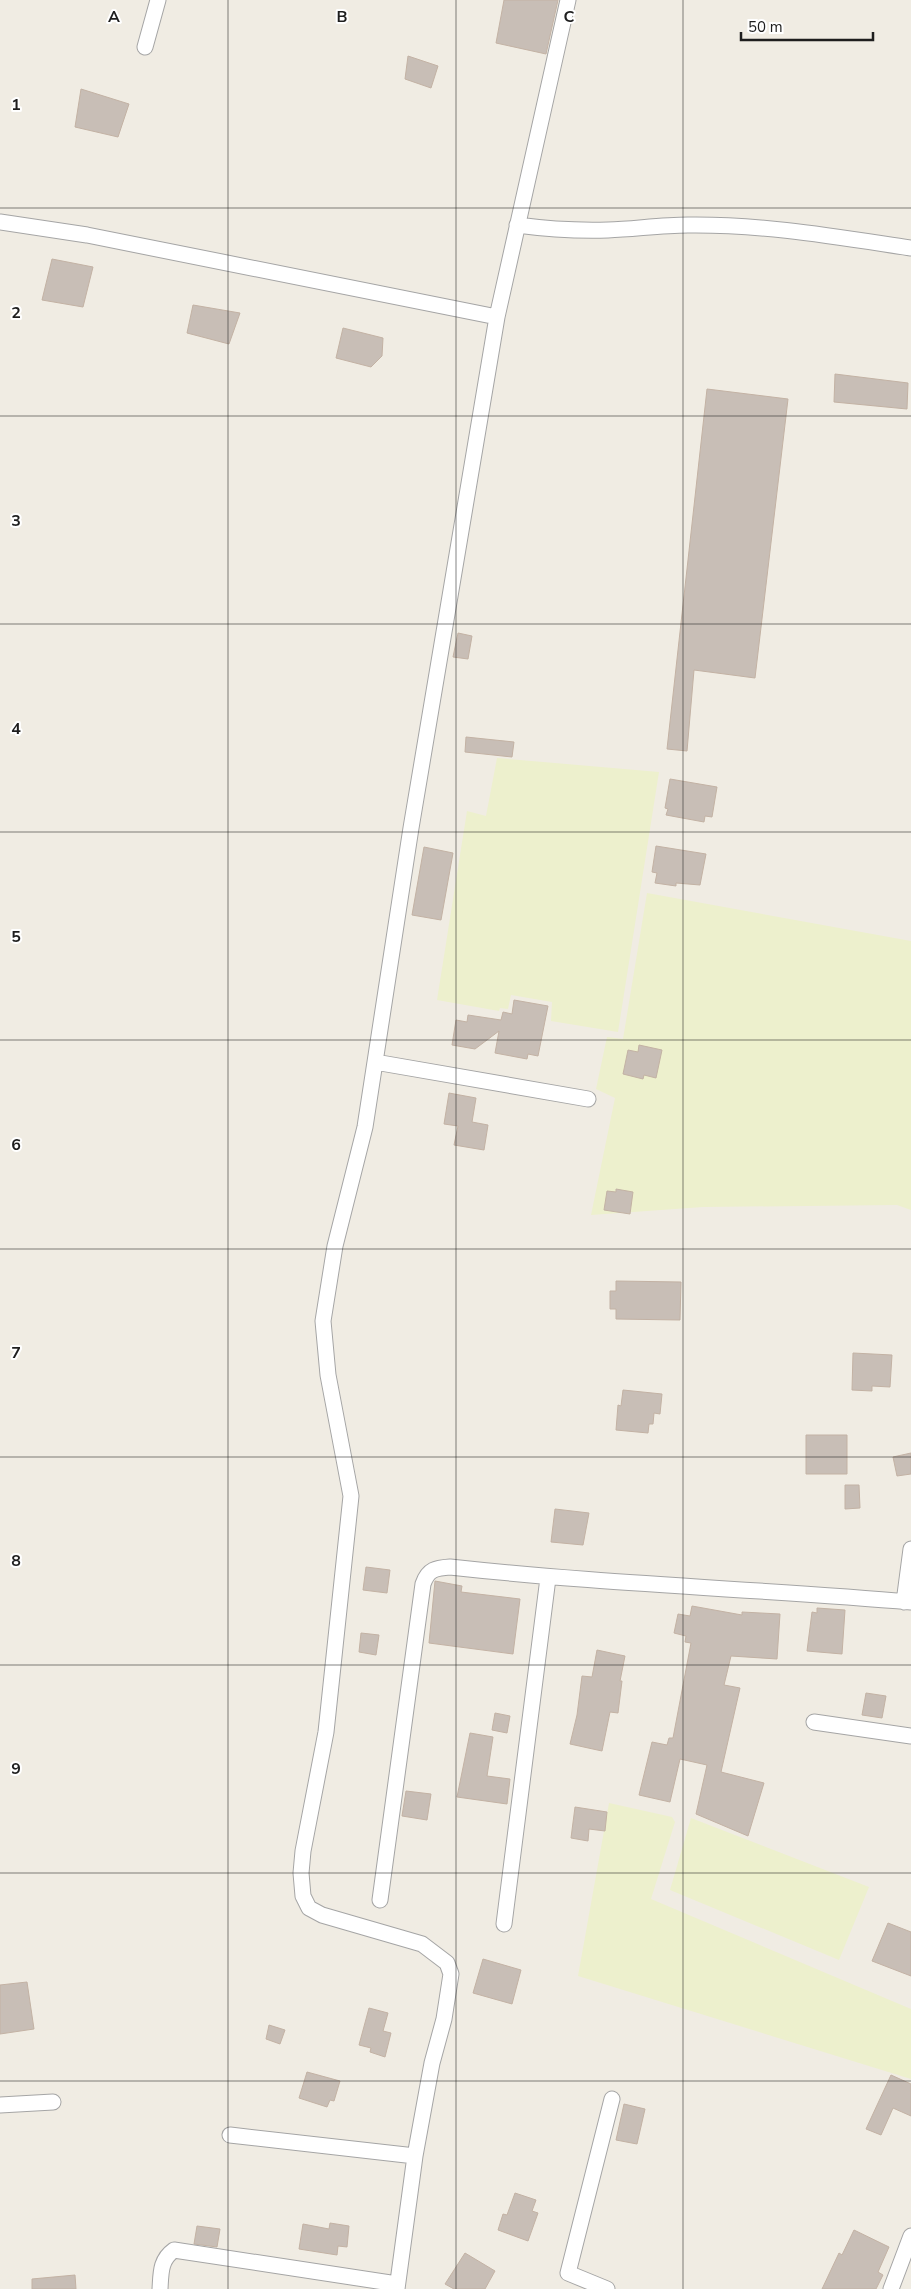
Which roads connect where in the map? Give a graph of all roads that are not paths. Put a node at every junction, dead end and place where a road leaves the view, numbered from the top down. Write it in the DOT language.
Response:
graph roads {
  1 [pos="158,0"];
  2 [pos="568,0"];
  3 [pos="145,47"];
  4 [pos="0,222"];
  5 [pos="517,225"];
  6 [pos="911,248"];
  7 [pos="497,318"];
  8 [pos="375,1062"];
  9 [pos="588,1099"];
  10 [pos="911,1549"];
  11 [pos="548,1578"];
  12 [pos="908,1602"];
  13 [pos="814,1722"];
  14 [pos="911,1736"];
  15 [pos="380,1900"];
  16 [pos="504,1924"];
  17 [pos="612,2098"];
  18 [pos="53,2102"];
  19 [pos="0,2105"];
  20 [pos="230,2135"];
  21 [pos="415,2156"];
  22 [pos="911,2236"];
  23 [pos="397,2286"];
  24 [pos="160,2289"];
  25 [pos="607,2289"];
  26 [pos="890,2289"];
  1 -- 3 [label="street"];
  2 -- 5 [label="street"];
  4 -- 7 [label="street"];
  5 -- 6 [label="street"];
  5 -- 7 [label="street"];
  7 -- 8 [label="street"];
  8 -- 9 [label="street"];
  8 -- 21 [label="street"];
  10 -- 12 [label="street"];
  11 -- 12 [label="street"];
  11 -- 15 [label="street"];
  11 -- 16 [label="street"];
  13 -- 14 [label="street"];
  17 -- 25 [label="street"];
  18 -- 19 [label="street"];
  20 -- 21 [label="street"];
  21 -- 23 [label="street"];
  22 -- 26 [label="street"];
  23 -- 24 [label="street"];
}
